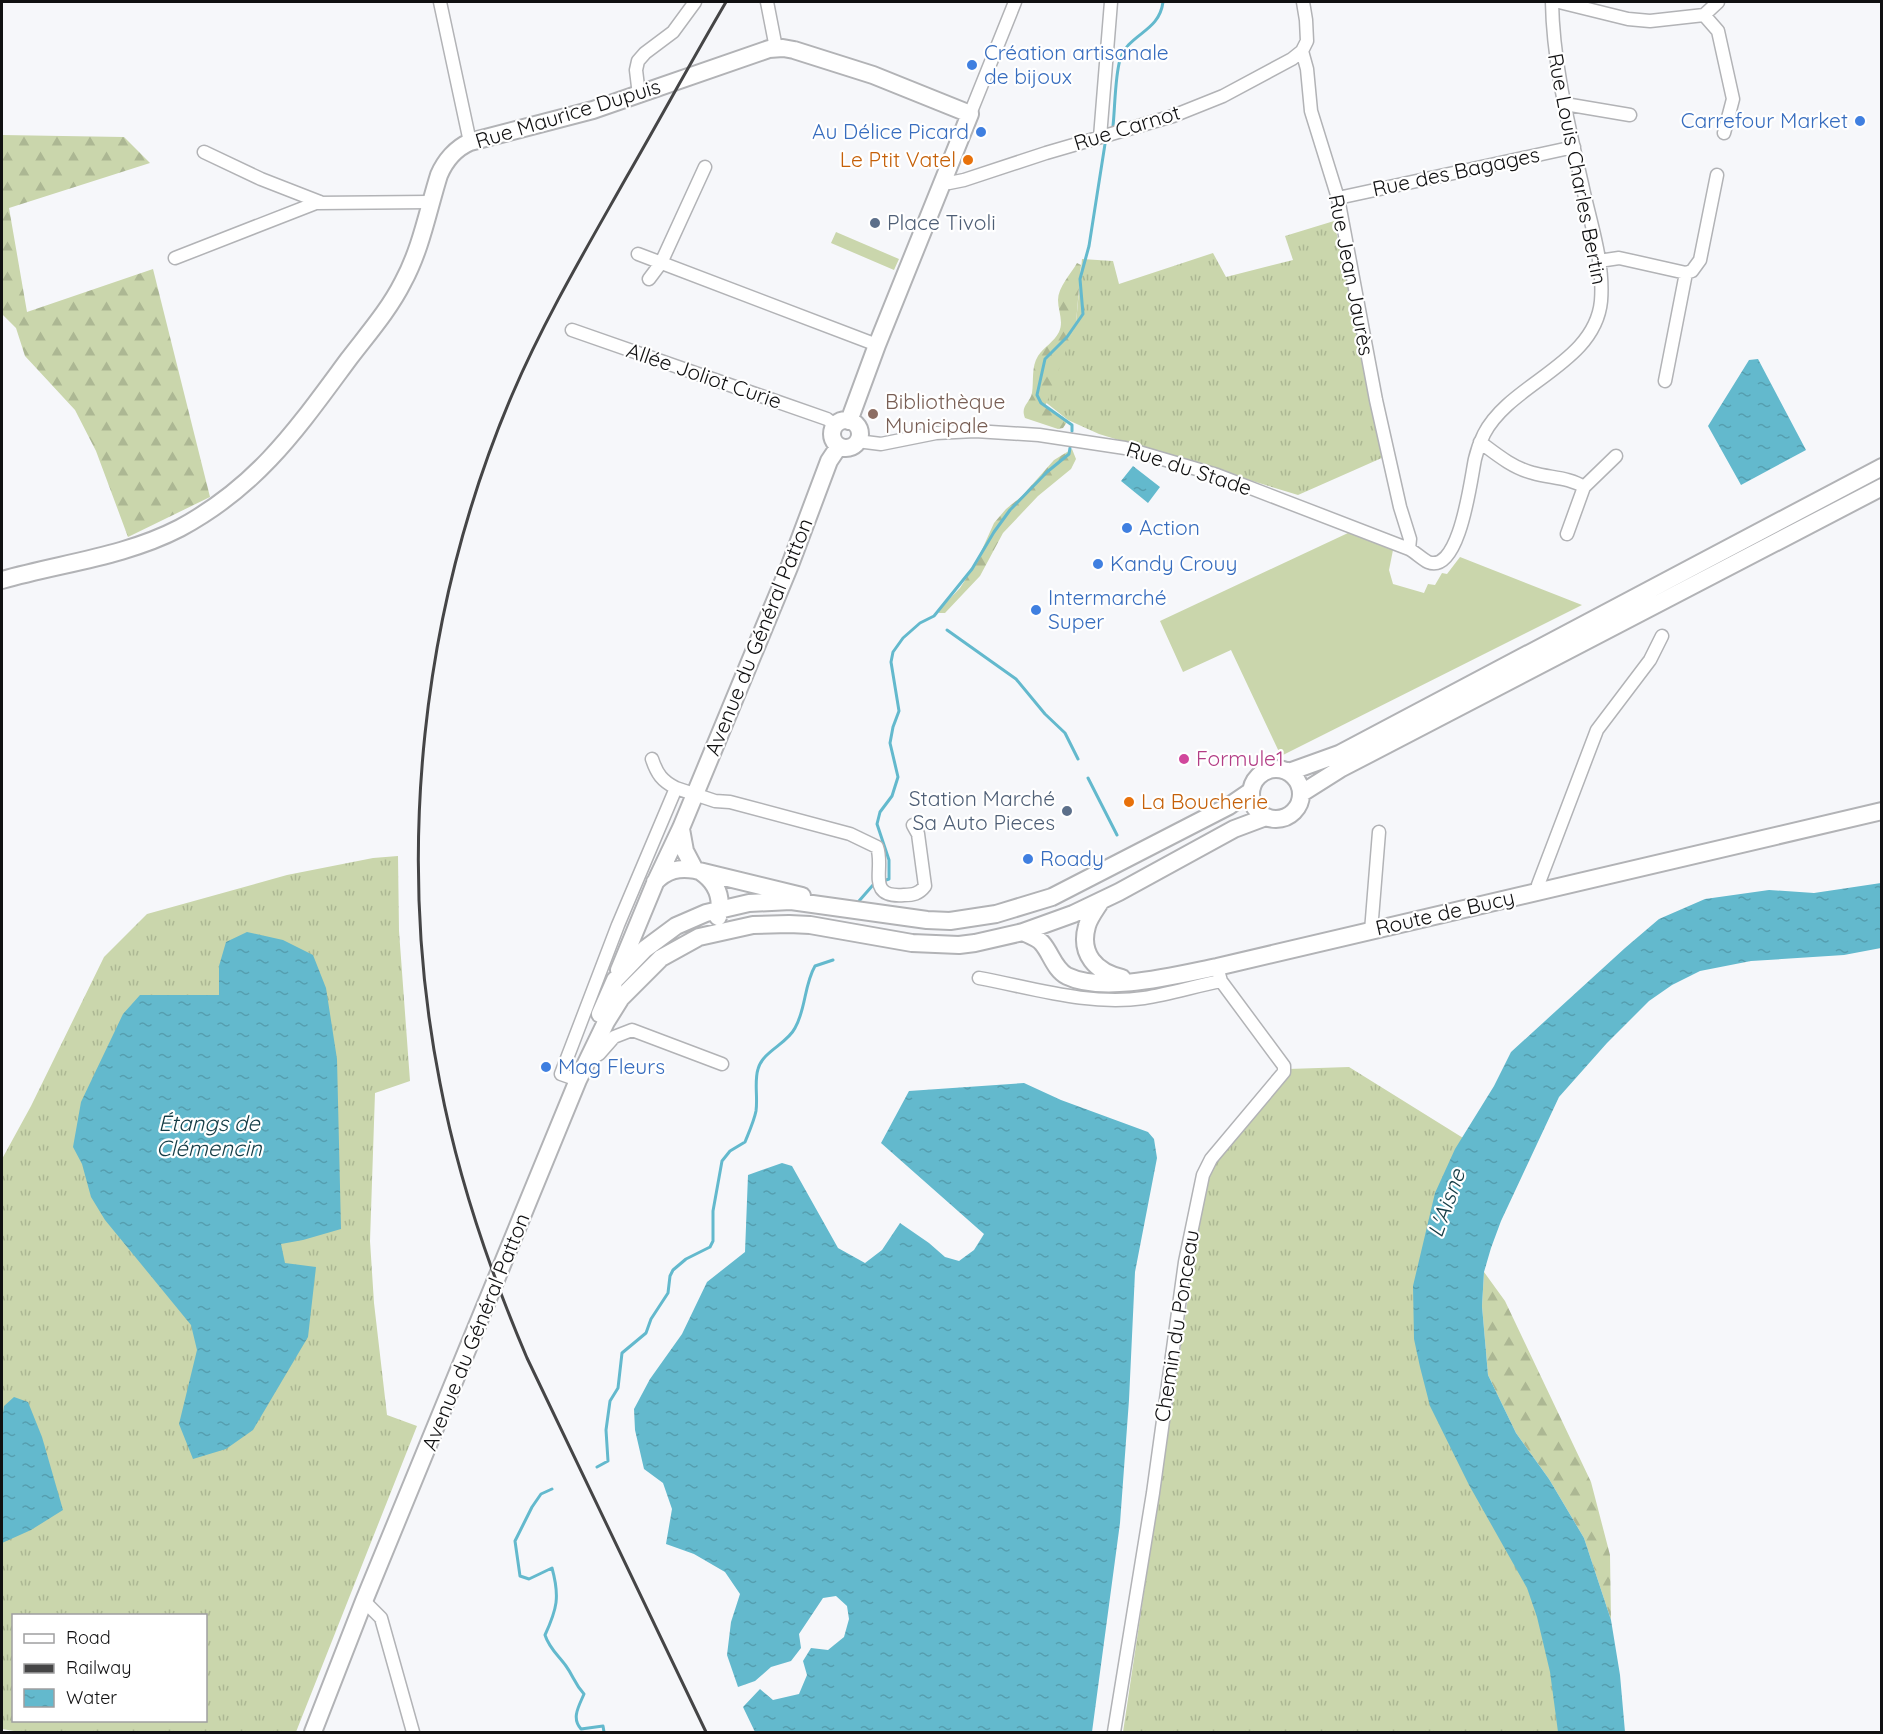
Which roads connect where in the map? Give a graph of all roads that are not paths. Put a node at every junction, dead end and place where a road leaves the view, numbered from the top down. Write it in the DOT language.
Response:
graph roads {
  1 [pos="441,2"];
  2 [pos="696,2"];
  3 [pos="767,2"];
  4 [pos="1015,2"];
  5 [pos="1111,2"];
  6 [pos="1304,2"];
  7 [pos="1552,2"];
  8 [pos="1559,2"];
  9 [pos="1718,2"];
  10 [pos="1704,15"];
  11 [pos="776,48"];
  12 [pos="1302,51"];
  13 [pos="639,94"];
  14 [pos="1565,104"];
  15 [pos="970,114"];
  16 [pos="1630,115"];
  17 [pos="1724,133"];
  18 [pos="1100,136"];
  19 [pos="470,142"];
  20 [pos="1574,147"];
  21 [pos="204,152"];
  22 [pos="705,167"];
  23 [pos="1718,175"];
  24 [pos="943,182"];
  25 [pos="1338,198"];
  26 [pos="321,202"];
  27 [pos="430,202"];
  28 [pos="638,254"];
  29 [pos="175,258"];
  30 [pos="1599,261"];
  31 [pos="662,263"];
  32 [pos="1686,273"];
  33 [pos="649,279"];
  34 [pos="572,330"];
  35 [pos="877,345"];
  36 [pos="1665,381"];
  37 [pos="842,423"];
  38 [pos="859,440"];
  39 [pos="1480,442"];
  40 [pos="839,446"];
  41 [pos="1616,456"];
  42 [pos="1881,467"];
  43 [pos="1584,487"];
  44 [pos="1881,487"];
  45 [pos="1567,534"];
  46 [pos="1409,549"];
  47 [pos="1435,562"];
  48 [pos="2,580"];
  49 [pos="1662,636"];
  50 [pos="652,759"];
  51 [pos="1289,772"];
  52 [pos="676,788"];
  53 [pos="1251,791"];
  54 [pos="1302,793"];
  55 [pos="695,794"];
  56 [pos="1881,811"];
  57 [pos="1266,817"];
  58 [pos="913,825"];
  59 [pos="681,828"];
  60 [pos="1379,832"];
  61 [pos="698,871"];
  62 [pos="655,883"];
  63 [pos="1539,891"];
  64 [pos="1101,901"];
  65 [pos="647,902"];
  66 [pos="834,905"];
  67 [pos="720,908"];
  68 [pos="1371,931"];
  69 [pos="1023,932"];
  70 [pos="664,935"];
  71 [pos="695,938"];
  72 [pos="1219,974"];
  73 [pos="979,978"];
  74 [pos="615,980"];
  75 [pos="1147,981"];
  76 [pos="587,1061"];
  77 [pos="722,1064"];
  78 [pos="578,1080"];
  79 [pos="364,1601"];
  80 [pos="313,1732"];
  81 [pos="413,1732"];
  82 [pos="1114,1732"];
  1 -- 19 [label="street"];
  2 -- 13 [label="street"];
  3 -- 11 [label="street"];
  4 -- 15 [label="street"];
  5 -- 18 [label="street"];
  6 -- 12 [label="street, Rue Jean Jaurès"];
  7 -- 14 [label="street, Rue Louis Charles Bertin"];
  8 -- 10 [label="street"];
  9 -- 10 [label="street"];
  10 -- 17 [label="street"];
  11 -- 13 [label="main road, Rue Maurice Dupuis"];
  11 -- 15 [label="main road, Rue Maurice Dupuis"];
  12 -- 18 [label="street, Rue Carnot"];
  12 -- 25 [label="street, Rue Jean Jaurès"];
  13 -- 19 [label="main road, Rue Maurice Dupuis"];
  14 -- 16 [label="street"];
  14 -- 20 [label="street, Rue Louis Charles Bertin"];
  15 -- 24 [label="main road"];
  18 -- 24 [label="street, Rue Carnot"];
  19 -- 27 [label="main road, Rue Maurice Dupuis"];
  20 -- 25 [label="street, Rue des Bagages"];
  20 -- 30 [label="street, Rue Louis Charles Bertin"];
  21 -- 26 [label="street"];
  22 -- 31 [label="street"];
  23 -- 32 [label="street"];
  24 -- 35 [label="main road"];
  25 -- 46 [label="street, Rue Jean Jaurès"];
  26 -- 27 [label="street"];
  26 -- 29 [label="street"];
  27 -- 48 [label="main road, Rue Maurice Dupuis"];
  28 -- 31 [label="street"];
  30 -- 32 [label="street"];
  30 -- 39 [label="street, Rue Louis Charles Bertin"];
  31 -- 33 [label="street"];
  31 -- 35 [label="street"];
  32 -- 36 [label="street"];
  34 -- 37 [label="street, Allée Joliot Curie"];
  35 -- 37 [label="main road"];
  37 -- 38 [label="main road"];
  37 -- 40 [label="main road"];
  38 -- 40 [label="main road"];
  38 -- 46 [label="street, Rue du Stade"];
  39 -- 43 [label="street"];
  39 -- 47 [label="street, Rue Louis Charles Bertin"];
  40 -- 55 [label="main road, Avenue du Général Patton"];
  41 -- 43 [label="street"];
  42 -- 51 [label="main road"];
  43 -- 45 [label="street"];
  44 -- 54 [label="main road"];
  46 -- 47 [label="street, Rue du Stade"];
  49 -- 63 [label="street"];
  50 -- 52 [label="street"];
  51 -- 53 [label="main road"];
  51 -- 54 [label="main road"];
  52 -- 55 [label="street"];
  52 -- 78 [label="street"];
  53 -- 57 [label="main road"];
  53 -- 66 [label="main road"];
  54 -- 57 [label="main road"];
  55 -- 58 [label="street"];
  55 -- 59 [label="main road, Avenue du Général Patton"];
  56 -- 63 [label="main road, Route de Bucy"];
  57 -- 64 [label="main road"];
  59 -- 61 [label="main road"];
  59 -- 62 [label="main road, Avenue du Général Patton"];
  60 -- 68 [label="street"];
  61 -- 62 [label="main road"];
  61 -- 66 [label="main road"];
  61 -- 67 [label="main road"];
  62 -- 65 [label="main road, Avenue du Général Patton"];
  63 -- 68 [label="main road, Route de Bucy"];
  64 -- 69 [label="main road"];
  64 -- 75 [label="main road, Route de Bucy"];
  65 -- 70 [label="main road"];
  65 -- 74 [label="main road, Avenue du Général Patton"];
  66 -- 67 [label="main road"];
  67 -- 70 [label="main road"];
  67 -- 71 [label="main road"];
  68 -- 72 [label="main road, Route de Bucy"];
  69 -- 71 [label="main road"];
  69 -- 75 [label="main road, Route de Bucy"];
  70 -- 71 [label="main road"];
  70 -- 74 [label="main road"];
  71 -- 76 [label="main road"];
  72 -- 73 [label="street, Route de Bucy"];
  72 -- 75 [label="main road, Route de Bucy"];
  72 -- 82 [label="street, Chemin du Ponceau"];
  74 -- 76 [label="main road, Avenue du Général Patton"];
  76 -- 77 [label="street"];
  76 -- 78 [label="main road, Avenue du Général Patton"];
  78 -- 79 [label="main road, Avenue du Général Patton"];
  79 -- 80 [label="main road, Avenue du Général Patton"];
  79 -- 81 [label="street"];
}
